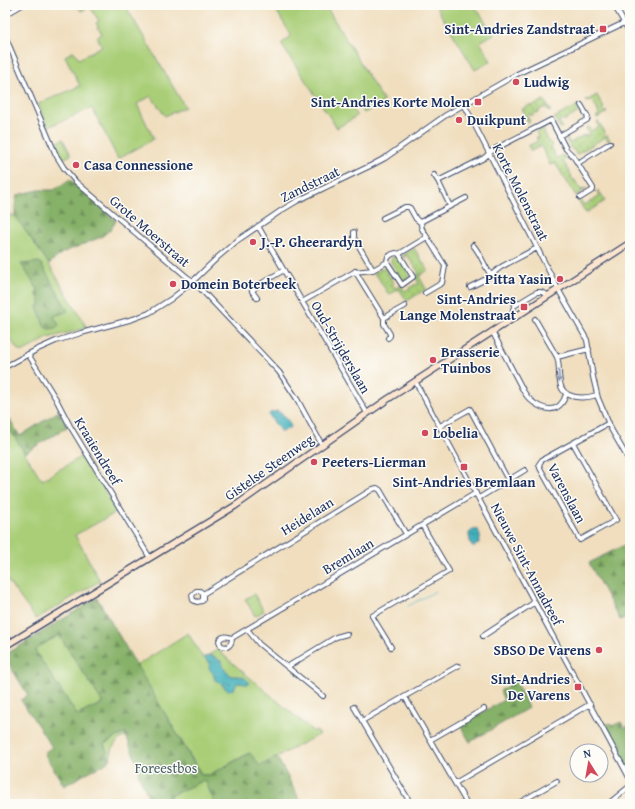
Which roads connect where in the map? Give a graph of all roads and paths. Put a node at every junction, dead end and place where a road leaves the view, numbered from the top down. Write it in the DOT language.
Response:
graph roads {
  1 [pos="22,5"];
  2 [pos="614,5"];
  3 [pos="5,15"];
  4 [pos="630,20"];
  5 [pos="625,22"];
  6 [pos="630,33"];
  7 [pos="5,36"];
  8 [pos="464,104"];
  9 [pos="581,105"];
  10 [pos="559,136"];
  11 [pos="610,144"];
  12 [pos="489,154"];
  13 [pos="578,163"];
  14 [pos="434,175"];
  15 [pos="438,181"];
  16 [pos="466,198"];
  17 [pos="580,198"];
  18 [pos="450,206"];
  19 [pos="383,218"];
  20 [pos="421,223"];
  21 [pos="258,226"];
  22 [pos="354,232"];
  23 [pos="427,237"];
  24 [pos="630,243"];
  25 [pos="473,246"];
  26 [pos="537,248"];
  27 [pos="399,254"];
  28 [pos="387,262"];
  29 [pos="284,270"];
  30 [pos="373,270"];
  31 [pos="355,272"];
  32 [pos="491,275"];
  33 [pos="194,281"];
  34 [pos="470,287"];
  35 [pos="558,289"];
  36 [pos="425,293"];
  37 [pos="548,295"];
  38 [pos="257,298"];
  39 [pos="302,302"];
  40 [pos="405,306"];
  41 [pos="384,318"];
  42 [pos="512,318"];
  43 [pos="535,319"];
  44 [pos="492,331"];
  45 [pos="388,338"];
  46 [pos="589,348"];
  47 [pos="28,354"];
  48 [pos="557,357"];
  49 [pos="5,367"];
  50 [pos="415,381"];
  51 [pos="566,394"];
  52 [pos="597,395"];
  53 [pos="367,413"];
  54 [pos="609,423"];
  55 [pos="440,426"];
  56 [pos="573,443"];
  57 [pos="322,445"];
  58 [pos="630,462"];
  59 [pos="525,470"];
  60 [pos="508,480"];
  61 [pos="476,493"];
  62 [pos="479,498"];
  63 [pos="422,525"];
  64 [pos="406,534"];
  65 [pos="150,558"];
  66 [pos="203,594"];
  67 [pos="535,602"];
  68 [pos="247,629"];
  69 [pos="347,634"];
  70 [pos="483,636"];
  71 [pos="232,638"];
  72 [pos="5,646"];
  73 [pos="391,648"];
  74 [pos="458,666"];
  75 [pos="287,667"];
  76 [pos="323,696"];
  77 [pos="405,697"];
  78 [pos="590,704"];
  79 [pos="354,707"];
  80 [pos="484,709"];
  81 [pos="362,721"];
  82 [pos="430,740"];
  83 [pos="630,779"];
  84 [pos="557,781"];
  85 [pos="455,783"];
  86 [pos="630,786"];
  87 [pos="411,804"];
  88 [pos="462,804"];
  89 [pos="517,804"];
  90 [pos="608,804"];
  1 -- 3 [label="street"];
  2 -- 5 [label="street"];
  4 -- 5 [label="street, Zandstraat"];
  5 -- 6 [label="street"];
  5 -- 8 [label="street, Zandstraat"];
  7 -- 33 [label="street, Grote Moerstraat"];
  8 -- 12 [label="street, Korte Molenstraat"];
  8 -- 21 [label="street, Zandstraat"];
  9 -- 10 [label="street"];
  10 -- 12 [label="street"];
  10 -- 13 [label="street"];
  11 -- 13 [label="street"];
  12 -- 15 [label="street"];
  12 -- 26 [label="street, Korte Molenstraat"];
  13 -- 17 [label="street"];
  14 -- 15 [label="street"];
  15 -- 18 [label="street"];
  16 -- 18 [label="street"];
  18 -- 20 [label="street"];
  19 -- 20 [label="street"];
  20 -- 23 [label="street"];
  21 -- 29 [label="street, Oud-Strijderslaan"];
  21 -- 33 [label="street, Zandstraat"];
  22 -- 30 [label="street"];
  23 -- 27 [label="street"];
  23 -- 36 [label="street"];
  24 -- 35 [label="main road, Gistelse Steenweg"];
  25 -- 32 [label="street"];
  26 -- 32 [label="street"];
  26 -- 35 [label="street, Korte Molenstraat"];
  27 -- 28 [label="street"];
  27 -- 28 [label="street"];
  28 -- 30 [label="street"];
  29 -- 38 [label="street"];
  29 -- 39 [label="street, Oud-Strijderslaan"];
  30 -- 31 [label="street"];
  31 -- 39 [label="street"];
  31 -- 41 [label="street"];
  32 -- 34 [label="street"];
  33 -- 47 [label="street, Zandstraat"];
  33 -- 57 [label="street, Grote Moerstraat"];
  35 -- 37 [label="main road, Gistelse Steenweg"];
  35 -- 46 [label="street, Korte Molenstraat"];
  37 -- 42 [label="main road, Gistelse Steenweg"];
  37 -- 42 [label="street, Gistelse Steenweg"];
  39 -- 53 [label="street, Oud-Strijderslaan"];
  40 -- 41 [label="street"];
  41 -- 45 [label="street"];
  42 -- 44 [label="main road, Gistelse Steenweg"];
  43 -- 48 [label="street"];
  44 -- 50 [label="main road, Gistelse Steenweg"];
  44 -- 51 [label="street"];
  46 -- 48 [label="street"];
  46 -- 52 [label="street, Korte Molenstraat"];
  47 -- 49 [label="street, Zandstraat"];
  47 -- 65 [label="street, Kraaiendreef"];
  48 -- 51 [label="street, one-way"];
  50 -- 53 [label="main road, Gistelse Steenweg"];
  50 -- 55 [label="street, Nieuwe Sint-Annadreef"];
  51 -- 52 [label="street"];
  52 -- 54 [label="street, Korte Molenstraat"];
  53 -- 57 [label="main road, Gistelse Steenweg"];
  54 -- 56 [label="street, Varenslaan"];
  54 -- 58 [label="street, Korte Molenstraat"];
  55 -- 60 [label="street"];
  55 -- 61 [label="street, Nieuwe Sint-Annadreef"];
  56 -- 56 [label="street, Varenslaan"];
  57 -- 65 [label="main road, Gistelse Steenweg"];
  59 -- 60 [label="street"];
  60 -- 62 [label="street"];
  61 -- 62 [label="street, Nieuwe Sint-Annadreef"];
  61 -- 63 [label="street, Bremlaan"];
  62 -- 67 [label="street, Nieuwe Sint-Annadreef"];
  63 -- 64 [label="street, Bremlaan"];
  63 -- 73 [label="street"];
  64 -- 66 [label="street, Heidelaan"];
  64 -- 68 [label="street, Bremlaan"];
  65 -- 72 [label="main road, Gistelse Steenweg"];
  67 -- 70 [label="street"];
  67 -- 78 [label="street, Nieuwe Sint-Annadreef"];
  68 -- 71 [label="street, Bremlaan"];
  68 -- 75 [label="street"];
  69 -- 75 [label="street"];
  74 -- 77 [label="street"];
  75 -- 76 [label="street"];
  77 -- 81 [label="street"];
  77 -- 82 [label="street"];
  78 -- 83 [label="street, Nieuwe Sint-Annadreef"];
  78 -- 85 [label="street"];
  79 -- 81 [label="street"];
  80 -- 82 [label="street"];
  81 -- 87 [label="street"];
  82 -- 85 [label="street"];
  84 -- 89 [label="street"];
  85 -- 88 [label="street"];
  86 -- 90 [label="street"];
}
